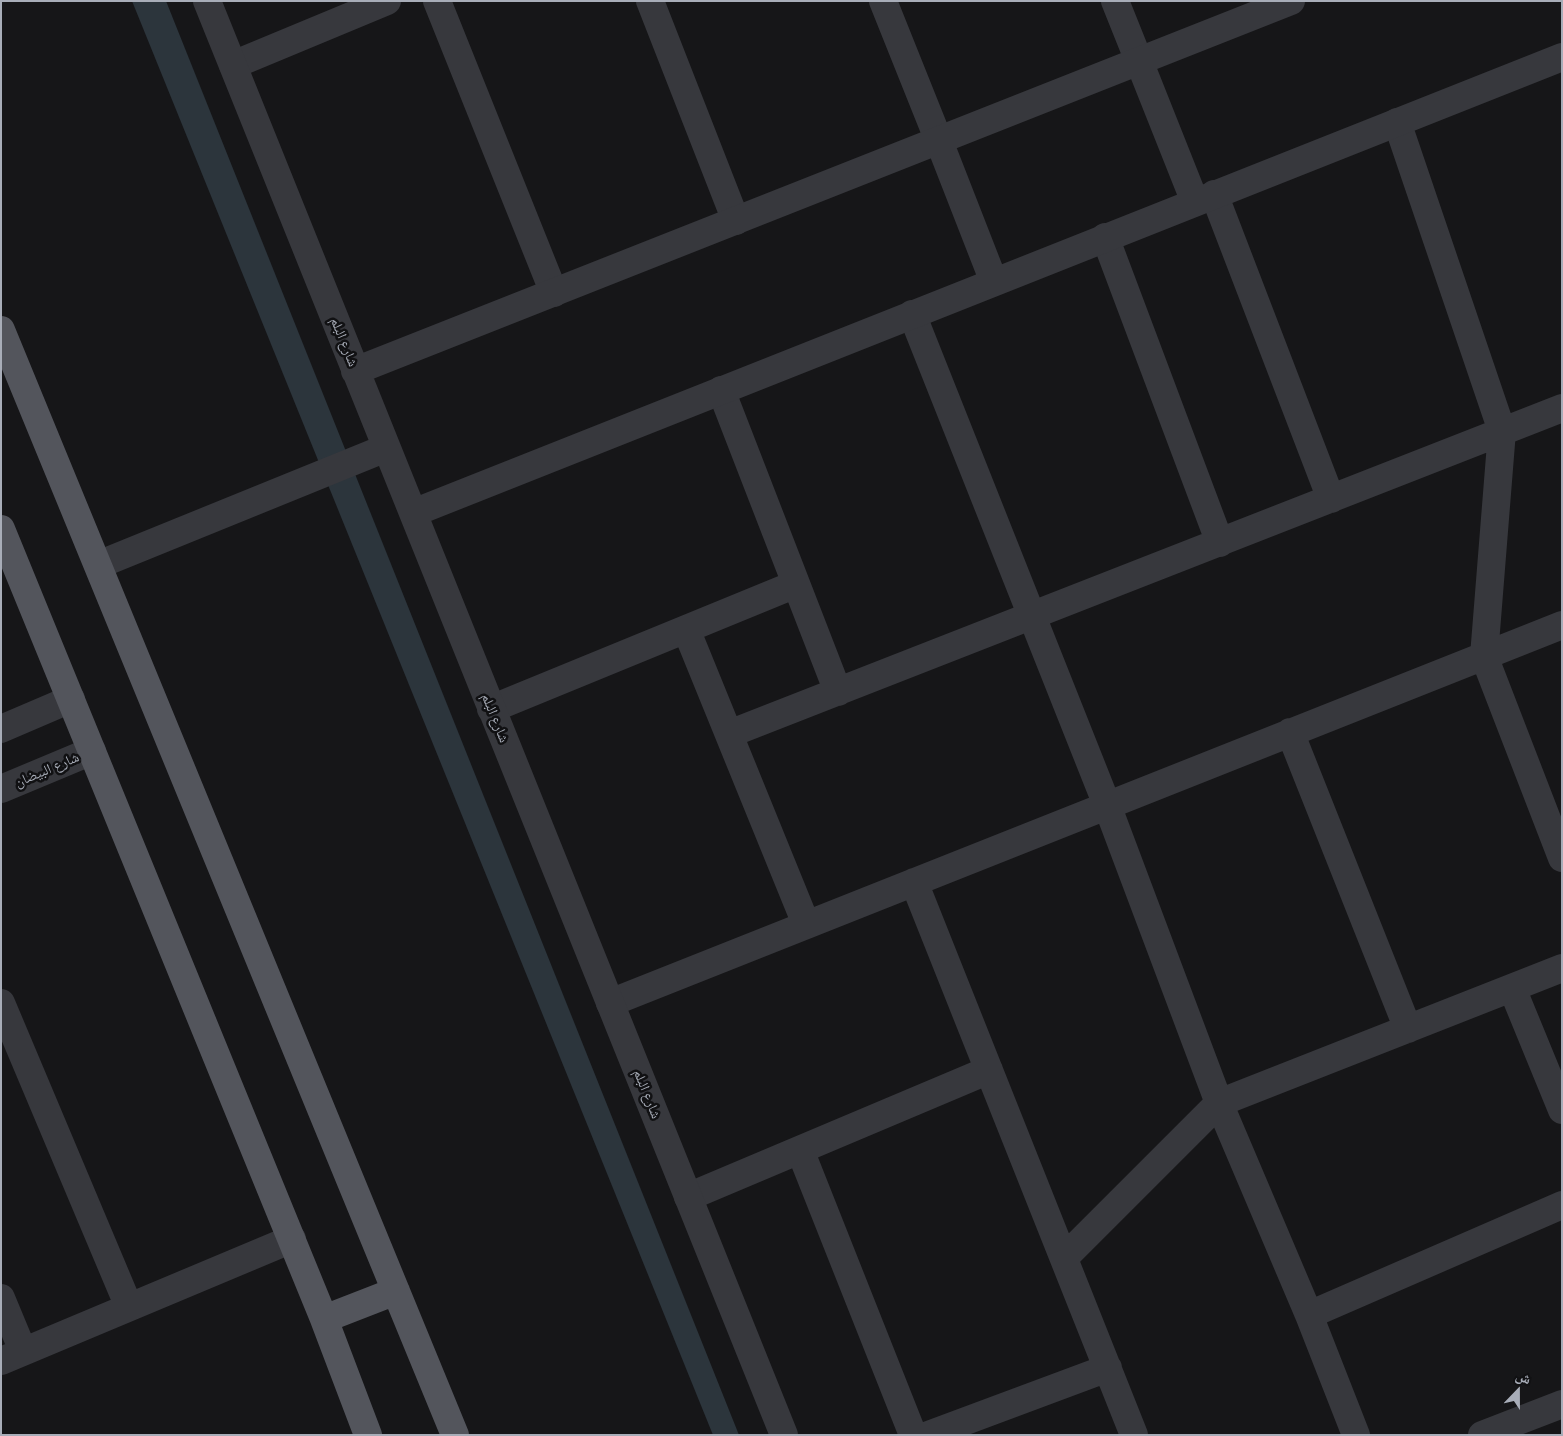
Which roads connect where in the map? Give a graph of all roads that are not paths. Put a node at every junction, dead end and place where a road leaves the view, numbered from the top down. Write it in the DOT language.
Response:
graph roads {
  1 [pos="207,1"];
  2 [pos="387,1"];
  3 [pos="437,1"];
  4 [pos="650,1"];
  5 [pos="884,1"];
  6 [pos="1115,1"];
  7 [pos="1292,1"];
  8 [pos="1562,57"];
  9 [pos="1139,61"];
  10 [pos="233,66"];
  11 [pos="1397,122"];
  12 [pos="939,141"];
  13 [pos="1205,198"];
  14 [pos="736,221"];
  15 [pos="1105,237"];
  16 [pos="994,282"];
  17 [pos="554,293"];
  18 [pos="912,314"];
  19 [pos="1,330"];
  20 [pos="356,371"];
  21 [pos="721,390"];
  22 [pos="1562,408"];
  23 [pos="1502,431"];
  24 [pos="386,448"];
  25 [pos="1331,499"];
  26 [pos="413,513"];
  27 [pos="1,529"];
  28 [pos="1220,542"];
  29 [pos="98,565"];
  30 [pos="796,584"];
  31 [pos="1032,616"];
  32 [pos="1562,625"];
  33 [pos="686,629"];
  34 [pos="1484,656"];
  35 [pos="838,692"];
  36 [pos="71,699"];
  37 [pos="491,709"];
  38 [pos="1,729"];
  39 [pos="1290,732"];
  40 [pos="729,734"];
  41 [pos="92,750"];
  42 [pos="1,789"];
  43 [pos="1107,805"];
  44 [pos="1560,847"];
  45 [pos="914,882"];
  46 [pos="806,924"];
  47 [pos="1562,968"];
  48 [pos="1512,988"];
  49 [pos="610,1003"];
  50 [pos="1,1004"];
  51 [pos="1408,1029"];
  52 [pos="989,1070"];
  53 [pos="1219,1103"];
  54 [pos="1562,1110"];
  55 [pos="800,1150"];
  56 [pos="688,1197"];
  57 [pos="1562,1205"];
  58 [pos="292,1239"];
  59 [pos="1064,1258"];
  60 [pos="396,1291"];
  61 [pos="1,1298"];
  62 [pos="129,1307"];
  63 [pos="1309,1315"];
  64 [pos="324,1319"];
  65 [pos="12,1356"];
  66 [pos="1108,1368"];
  67 [pos="1562,1404"];
  68 [pos="368,1435"];
  69 [pos="455,1435"];
  70 [pos="784,1435"];
  71 [pos="913,1435"];
  72 [pos="928,1435"];
  73 [pos="1134,1435"];
  74 [pos="1356,1435"];
  75 [pos="1482,1435"];
  1 -- 10 [label="street, شارع البلم"];
  2 -- 10 [label="street"];
  3 -- 17 [label="street"];
  4 -- 14 [label="street"];
  5 -- 12 [label="street"];
  6 -- 9 [label="street"];
  7 -- 9 [label="street"];
  8 -- 11 [label="street"];
  9 -- 12 [label="street"];
  9 -- 13 [label="street"];
  10 -- 20 [label="street, شارع البلم"];
  11 -- 13 [label="street"];
  11 -- 23 [label="street"];
  12 -- 14 [label="street"];
  12 -- 16 [label="street"];
  13 -- 15 [label="street"];
  13 -- 25 [label="street"];
  14 -- 17 [label="street"];
  15 -- 16 [label="street"];
  15 -- 28 [label="street"];
  16 -- 18 [label="street"];
  17 -- 20 [label="street"];
  18 -- 21 [label="street"];
  18 -- 31 [label="street"];
  19 -- 29 [label="main road"];
  20 -- 24 [label="street, شارع البلم"];
  21 -- 26 [label="street"];
  21 -- 30 [label="street"];
  22 -- 23 [label="street"];
  23 -- 25 [label="street"];
  23 -- 34 [label="street"];
  24 -- 26 [label="street, شارع البلم"];
  24 -- 29 [label="street"];
  25 -- 28 [label="street"];
  26 -- 37 [label="street, شارع البلم"];
  27 -- 36 [label="main road"];
  28 -- 31 [label="street"];
  29 -- 60 [label="main road"];
  30 -- 33 [label="street"];
  30 -- 35 [label="street"];
  31 -- 35 [label="street"];
  31 -- 43 [label="street"];
  32 -- 34 [label="street"];
  33 -- 37 [label="street"];
  33 -- 40 [label="street"];
  34 -- 39 [label="street"];
  34 -- 44 [label="street"];
  35 -- 40 [label="street"];
  36 -- 38 [label="street"];
  36 -- 41 [label="main road"];
  37 -- 49 [label="street, شارع البلم"];
  39 -- 43 [label="street"];
  39 -- 51 [label="street"];
  40 -- 46 [label="street"];
  41 -- 42 [label="street, شارع البيضان"];
  41 -- 58 [label="main road"];
  43 -- 45 [label="street"];
  43 -- 53 [label="street"];
  45 -- 46 [label="street"];
  45 -- 52 [label="street"];
  46 -- 49 [label="street"];
  47 -- 48 [label="street"];
  48 -- 51 [label="street"];
  48 -- 54 [label="street"];
  49 -- 56 [label="street, شارع البلم"];
  50 -- 62 [label="street"];
  51 -- 53 [label="street"];
  52 -- 55 [label="street"];
  52 -- 59 [label="street"];
  53 -- 59 [label="street"];
  53 -- 63 [label="street"];
  55 -- 56 [label="street"];
  55 -- 71 [label="street"];
  56 -- 70 [label="street, شارع البلم"];
  57 -- 63 [label="street"];
  58 -- 62 [label="street"];
  58 -- 64 [label="main road"];
  59 -- 66 [label="street"];
  60 -- 64 [label="main road"];
  60 -- 69 [label="main road"];
  61 -- 65 [label="street"];
  62 -- 65 [label="street"];
  63 -- 74 [label="street"];
  64 -- 68 [label="main road"];
  66 -- 72 [label="street"];
  66 -- 73 [label="street"];
  67 -- 75 [label="street"];
}
